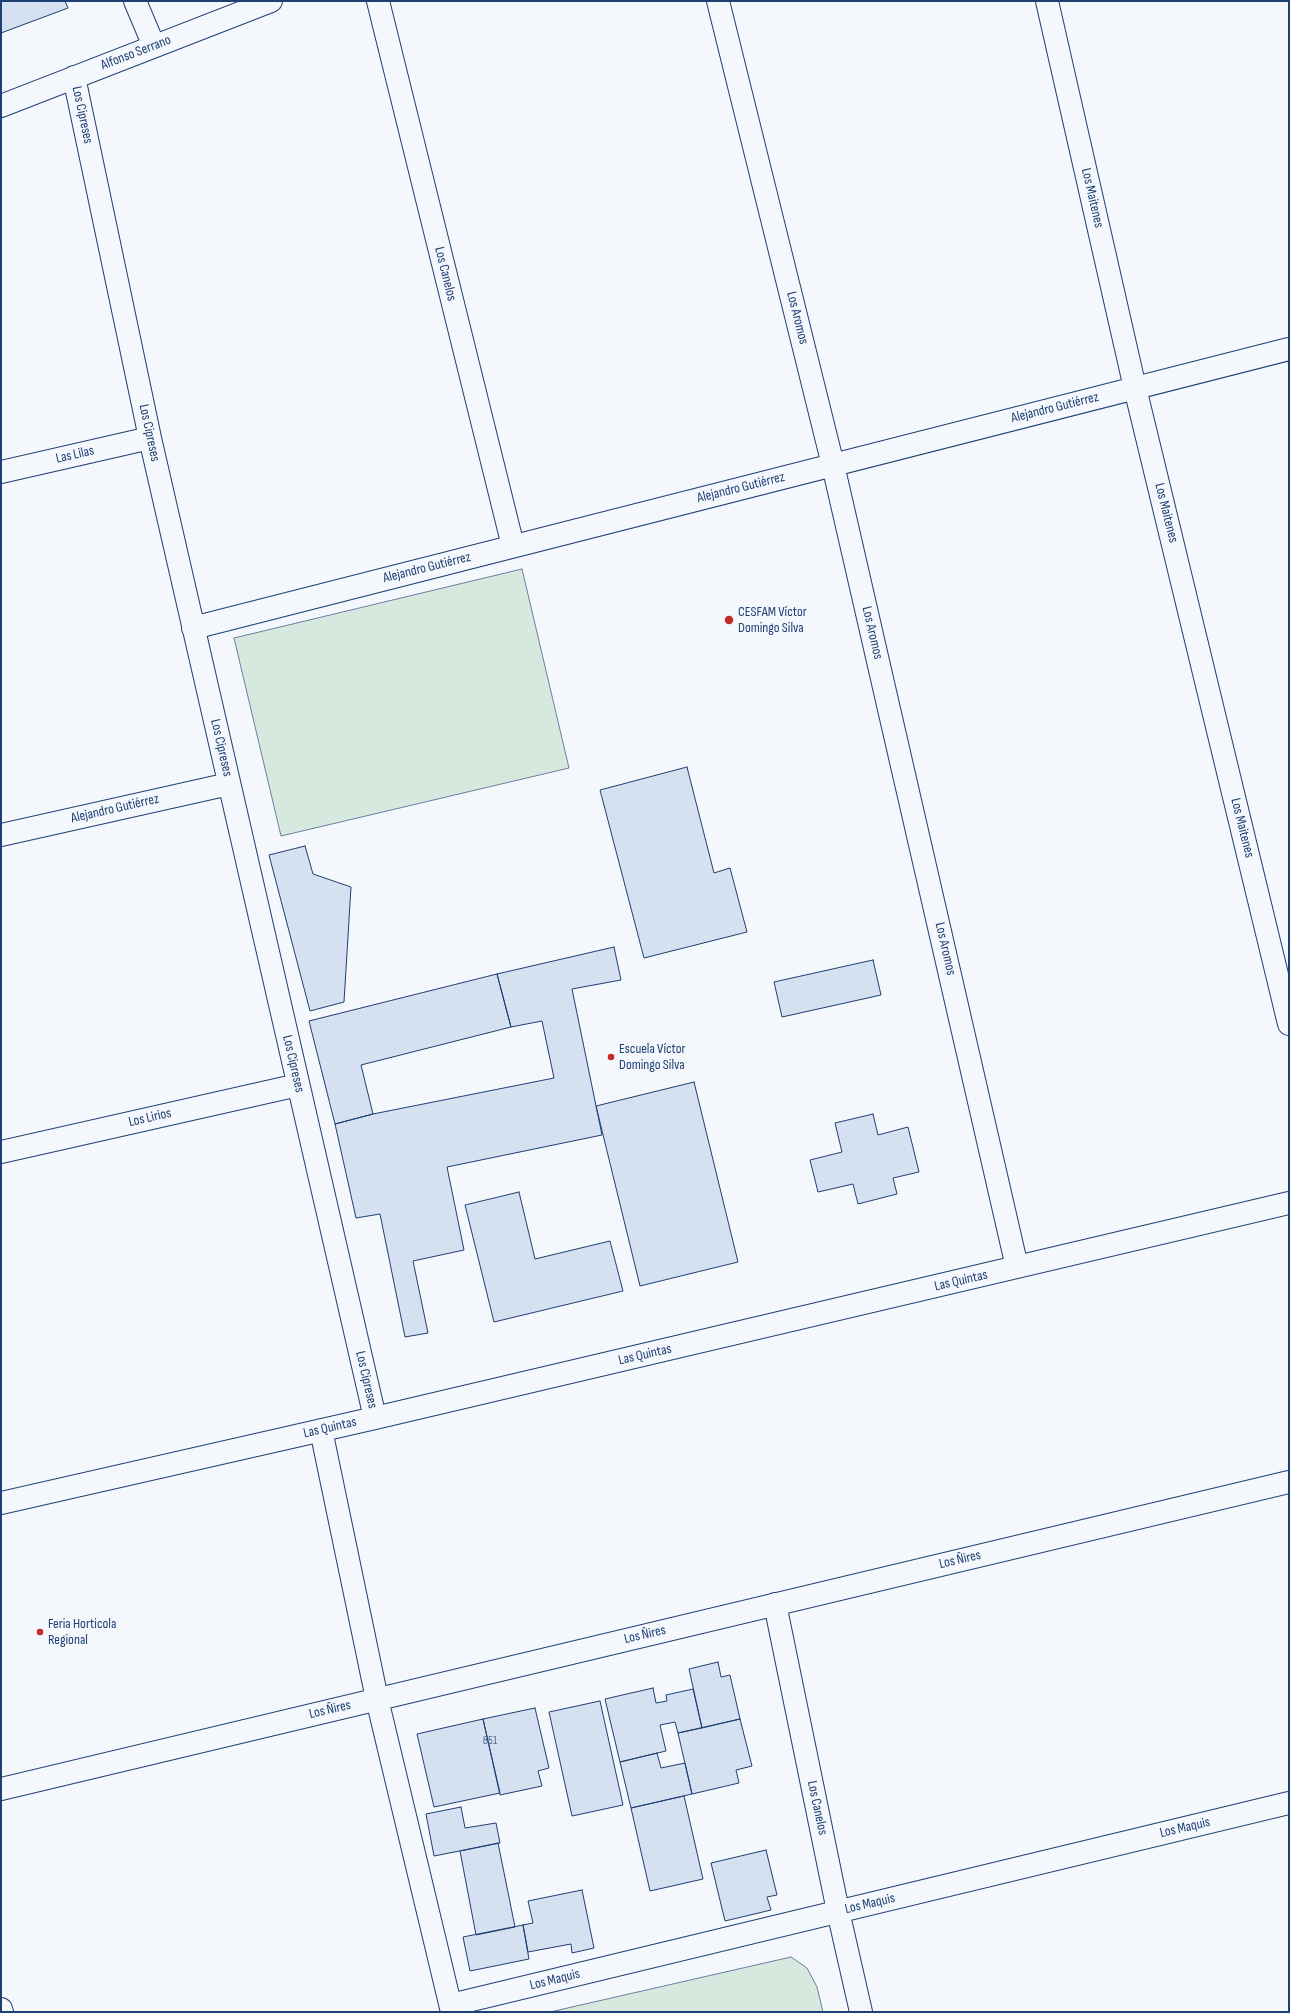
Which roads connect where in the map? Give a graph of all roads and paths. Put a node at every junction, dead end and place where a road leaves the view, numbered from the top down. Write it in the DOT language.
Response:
graph roads {
  1 [pos="135,1"];
  2 [pos="271,1"];
  3 [pos="378,1"];
  4 [pos="718,1"];
  5 [pos="1047,1"];
  6 [pos="154,46"];
  7 [pos="74,77"];
  8 [pos="1,106"];
  9 [pos="1289,349"];
  10 [pos="1135,388"];
  11 [pos="150,438"];
  12 [pos="833,465"];
  13 [pos="1,472"];
  14 [pos="513,546"];
  15 [pos="193,628"];
  16 [pos="229,784"];
  17 [pos="1,835"];
  18 [pos="1289,1024"];
  19 [pos="298,1085"];
  20 [pos="1,1152"];
  21 [pos="1289,1203"];
  22 [pos="1017,1267"];
  23 [pos="374,1418"];
  24 [pos="321,1430"];
  25 [pos="1288,1486"];
  26 [pos="1,1503"];
  27 [pos="775,1604"];
  28 [pos="377,1699"];
  29 [pos="1,1789"];
  30 [pos="1289,1803"];
  31 [pos="838,1911"];
  32 [pos="1,2008"];
  33 [pos="452,2008"];
  34 [pos="2,2012"];
  35 [pos="861,2012"];
  1 -- 6 [label="street"];
  2 -- 6 [label="street, Alfonso Serrano"];
  3 -- 14 [label="street, Los Canelos"];
  4 -- 12 [label="street, Los Aromos"];
  5 -- 10 [label="street, Los Maitenes"];
  6 -- 7 [label="street, Alfonso Serrano"];
  7 -- 8 [label="street, Alfonso Serrano"];
  7 -- 11 [label="street, Los Cipreses"];
  9 -- 10 [label="street, Alejandro Gutiérrez"];
  10 -- 12 [label="street, Alejandro Gutiérrez"];
  10 -- 18 [label="street, Los Maitenes"];
  11 -- 13 [label="street, Las Lilas"];
  11 -- 15 [label="street, Los Cipreses"];
  12 -- 14 [label="street, Alejandro Gutiérrez"];
  12 -- 22 [label="street, Los Aromos"];
  14 -- 15 [label="street, Alejandro Gutiérrez"];
  15 -- 16 [label="street, Los Cipreses"];
  16 -- 17 [label="street, Alejandro Gutiérrez"];
  16 -- 19 [label="street, Los Cipreses"];
  19 -- 20 [label="street, Los Lirios"];
  19 -- 23 [label="street, Los Cipreses"];
  21 -- 22 [label="street, Las Quintas"];
  22 -- 23 [label="street, Las Quintas"];
  23 -- 24 [label="street, Las Quintas"];
  24 -- 26 [label="street, Las Quintas"];
  24 -- 28 [label="street"];
  25 -- 27 [label="street, Los Ñires"];
  27 -- 28 [label="street, Los Ñires"];
  27 -- 31 [label="street, Los Canelos"];
  28 -- 29 [label="street, Los Ñires"];
  28 -- 33 [label="street"];
  30 -- 31 [label="street, Los Maquis"];
  31 -- 33 [label="street, Los Maquis"];
  31 -- 35 [label="street, Los Canelos"];
  32 -- 34 [label="street"];
}
